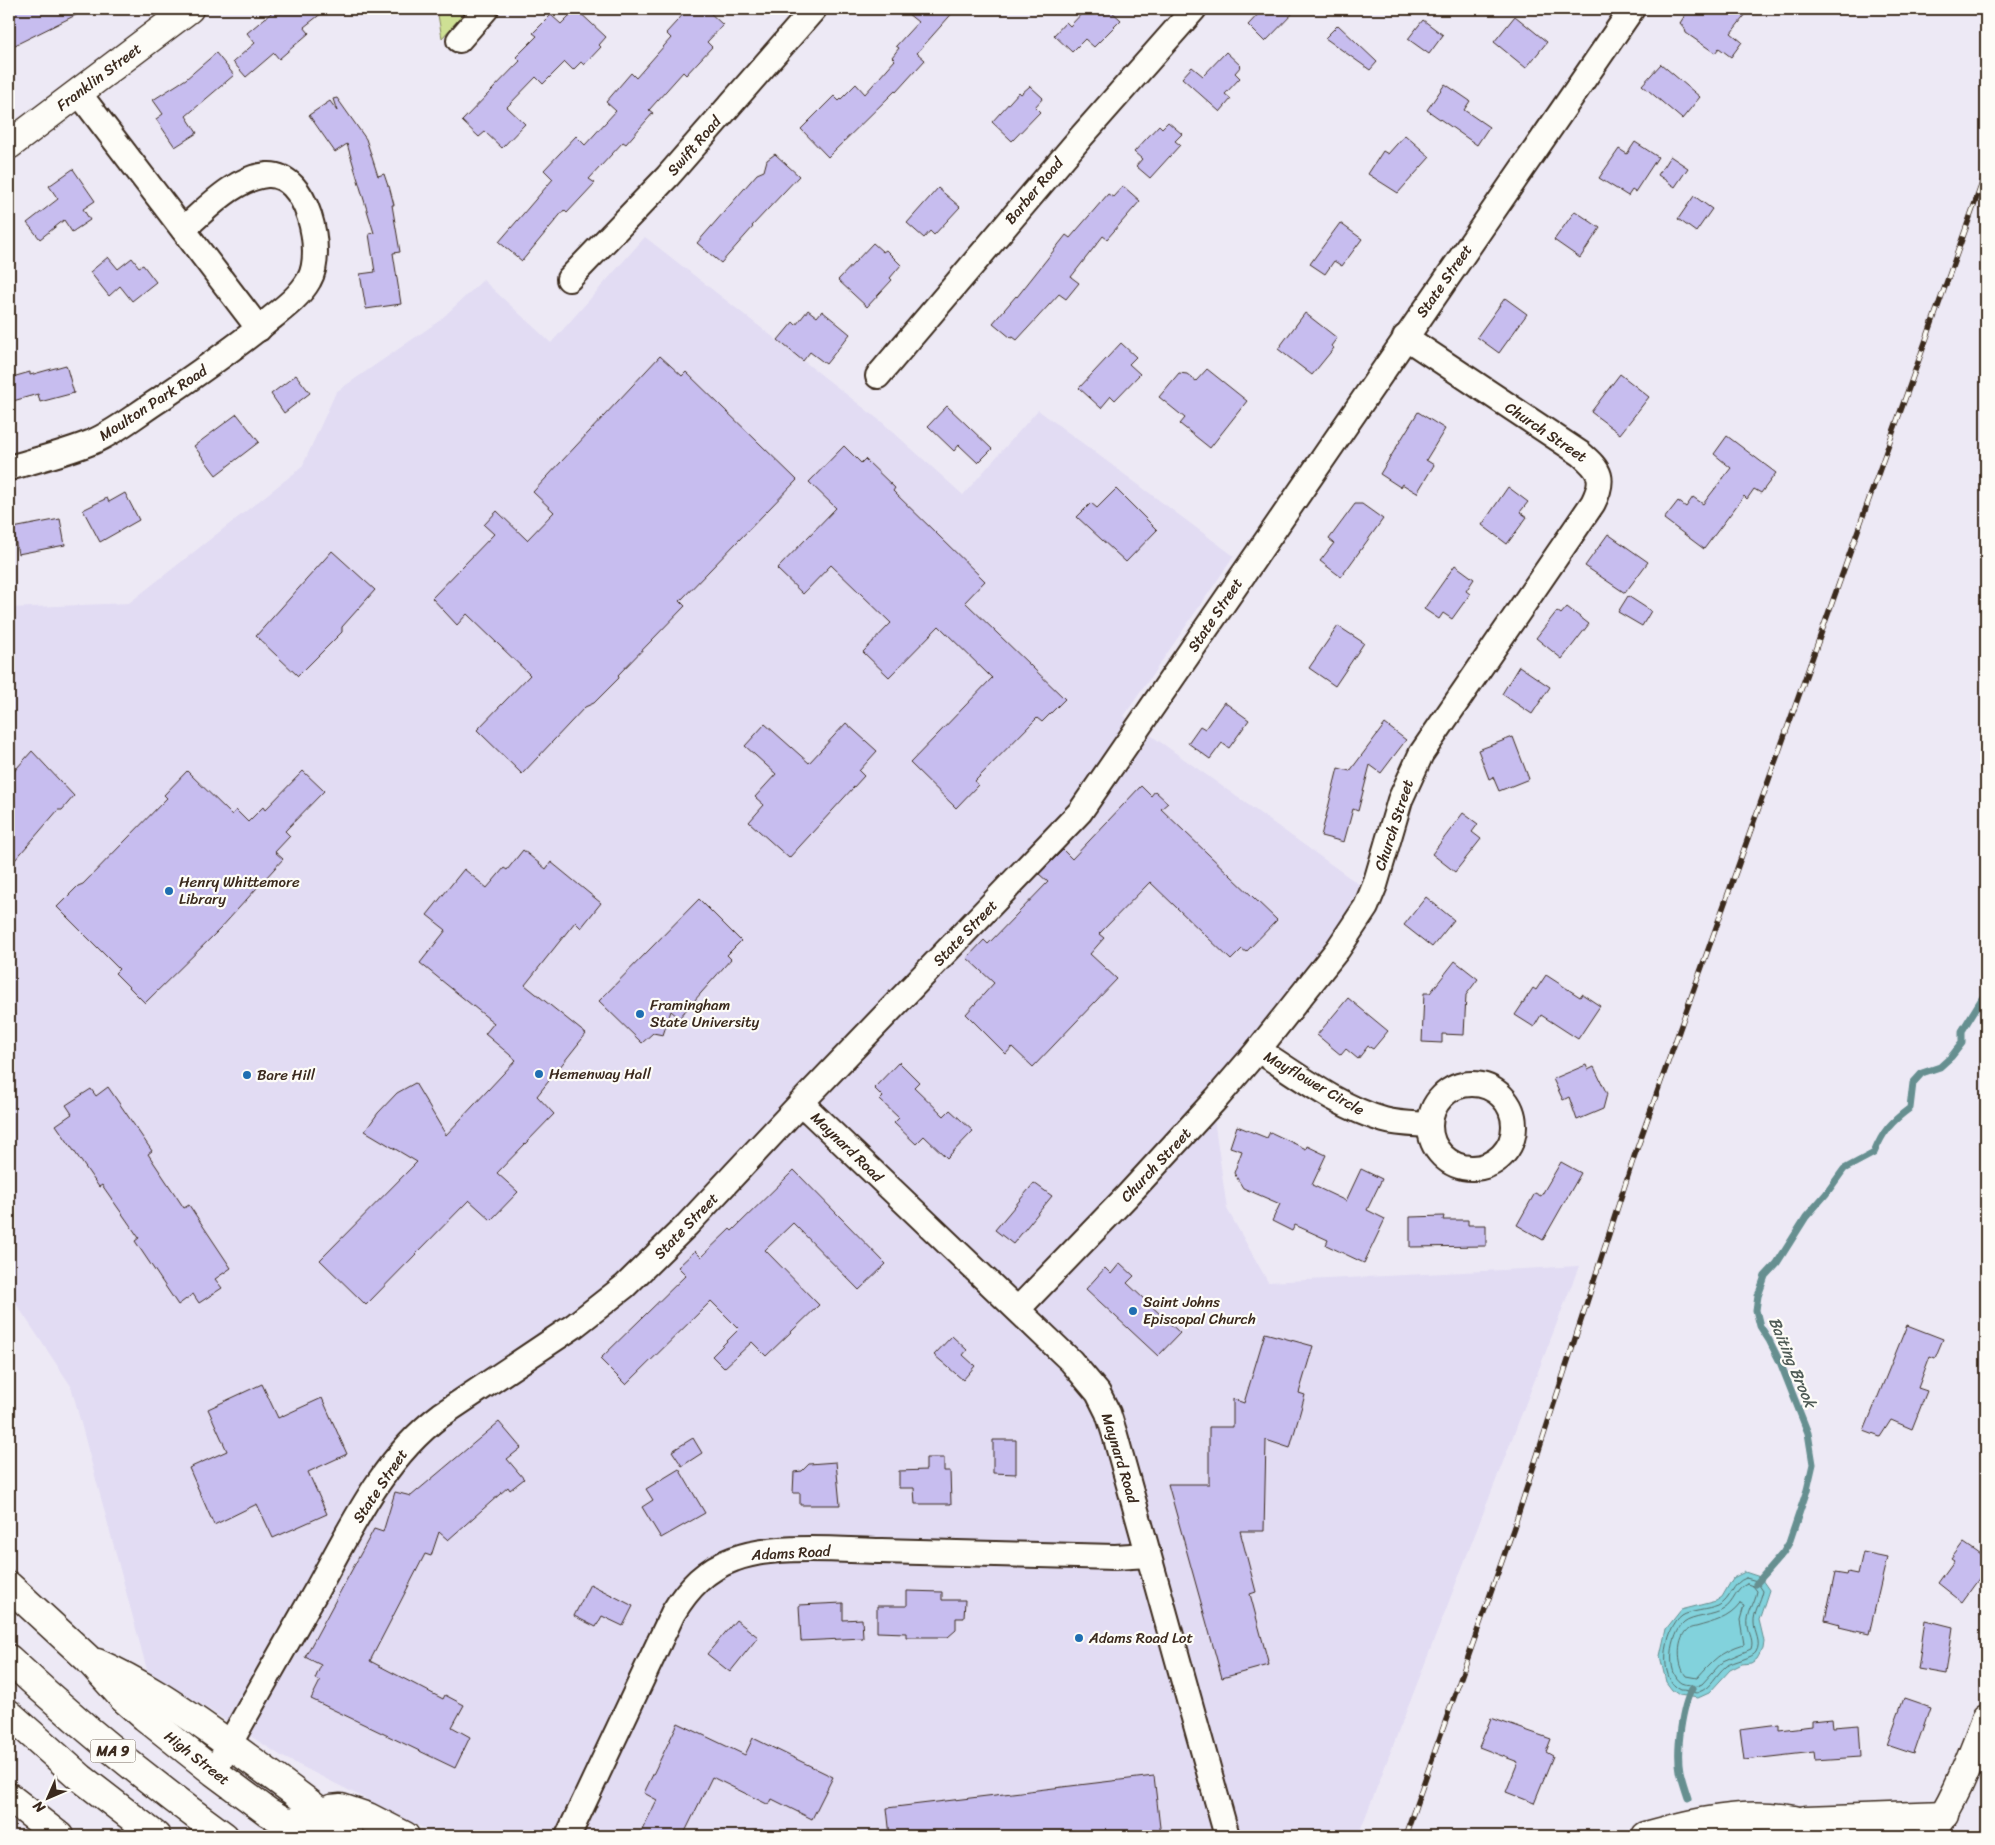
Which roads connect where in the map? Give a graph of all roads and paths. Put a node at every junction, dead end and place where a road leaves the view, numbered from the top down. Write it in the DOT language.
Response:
graph roads {
  1 [pos="188,9"];
  2 [pos="486,9"];
  3 [pos="814,9"];
  4 [pos="1194,9"];
  5 [pos="1632,9"];
  6 [pos="459,40"];
  7 [pos="78,92"];
  8 [pos="9,145"];
  9 [pos="183,229"];
  10 [pos="568,278"];
  11 [pos="259,329"];
  12 [pos="1405,337"];
  13 [pos="878,376"];
  14 [pos="9,468"];
  15 [pos="1258,1050"];
  16 [pos="801,1103"];
  17 [pos="1430,1125"];
  18 [pos="1018,1310"];
  19 [pos="1148,1555"];
  20 [pos="9,1586"];
  21 [pos="87,1658"];
  22 [pos="9,1659"];
  23 [pos="9,1714"];
  24 [pos="1986,1719"];
  25 [pos="229,1744"];
  26 [pos="214,1772"];
  27 [pos="9,1797"];
  28 [pos="322,1813"];
  29 [pos="1795,1820"];
  30 [pos="1937,1826"];
  31 [pos="59,1836"];
  32 [pos="156,1836"];
  33 [pos="224,1836"];
  34 [pos="349,1836"];
  35 [pos="405,1836"];
  36 [pos="568,1836"];
  37 [pos="1227,1836"];
  38 [pos="1646,1836"];
  39 [pos="1836,1836"];
  1 -- 7 [label="main road, Franklin Street"];
  2 -- 6 [label="street"];
  3 -- 10 [label="street, Swift Road"];
  4 -- 13 [label="street, Barber Road"];
  5 -- 12 [label="street, State Street"];
  7 -- 8 [label="main road, Franklin Street"];
  7 -- 9 [label="street"];
  9 -- 11 [label="street"];
  9 -- 11 [label="street, Moulton Park Road"];
  11 -- 14 [label="street, Moulton Park Road"];
  12 -- 15 [label="street, Church Street"];
  12 -- 16 [label="street, State Street"];
  15 -- 17 [label="street, Mayflower Circle"];
  15 -- 18 [label="street, Church Street"];
  16 -- 18 [label="street, Maynard Road"];
  16 -- 25 [label="street, State Street"];
  18 -- 19 [label="street, Maynard Road"];
  19 -- 36 [label="street, Adams Road"];
  19 -- 37 [label="street, Maynard Road"];
  20 -- 21 [label="main road, High Street"];
  21 -- 25 [label="main road, High Street"];
  21 -- 26 [label="main road, High Street"];
  22 -- 33 [label="main road, MA 9"];
  23 -- 32 [label="main road, MA 9"];
  24 -- 30 [label="main road"];
  25 -- 26 [label="street, State Street"];
  25 -- 28 [label="main road, High Street"];
  26 -- 28 [label="main road, High Street"];
  27 -- 31 [label="main road"];
  28 -- 34 [label="main road"];
  28 -- 35 [label="main road, High Street"];
  29 -- 30 [label="main road"];
  29 -- 38 [label="main road"];
  29 -- 39 [label="main road"];
}
